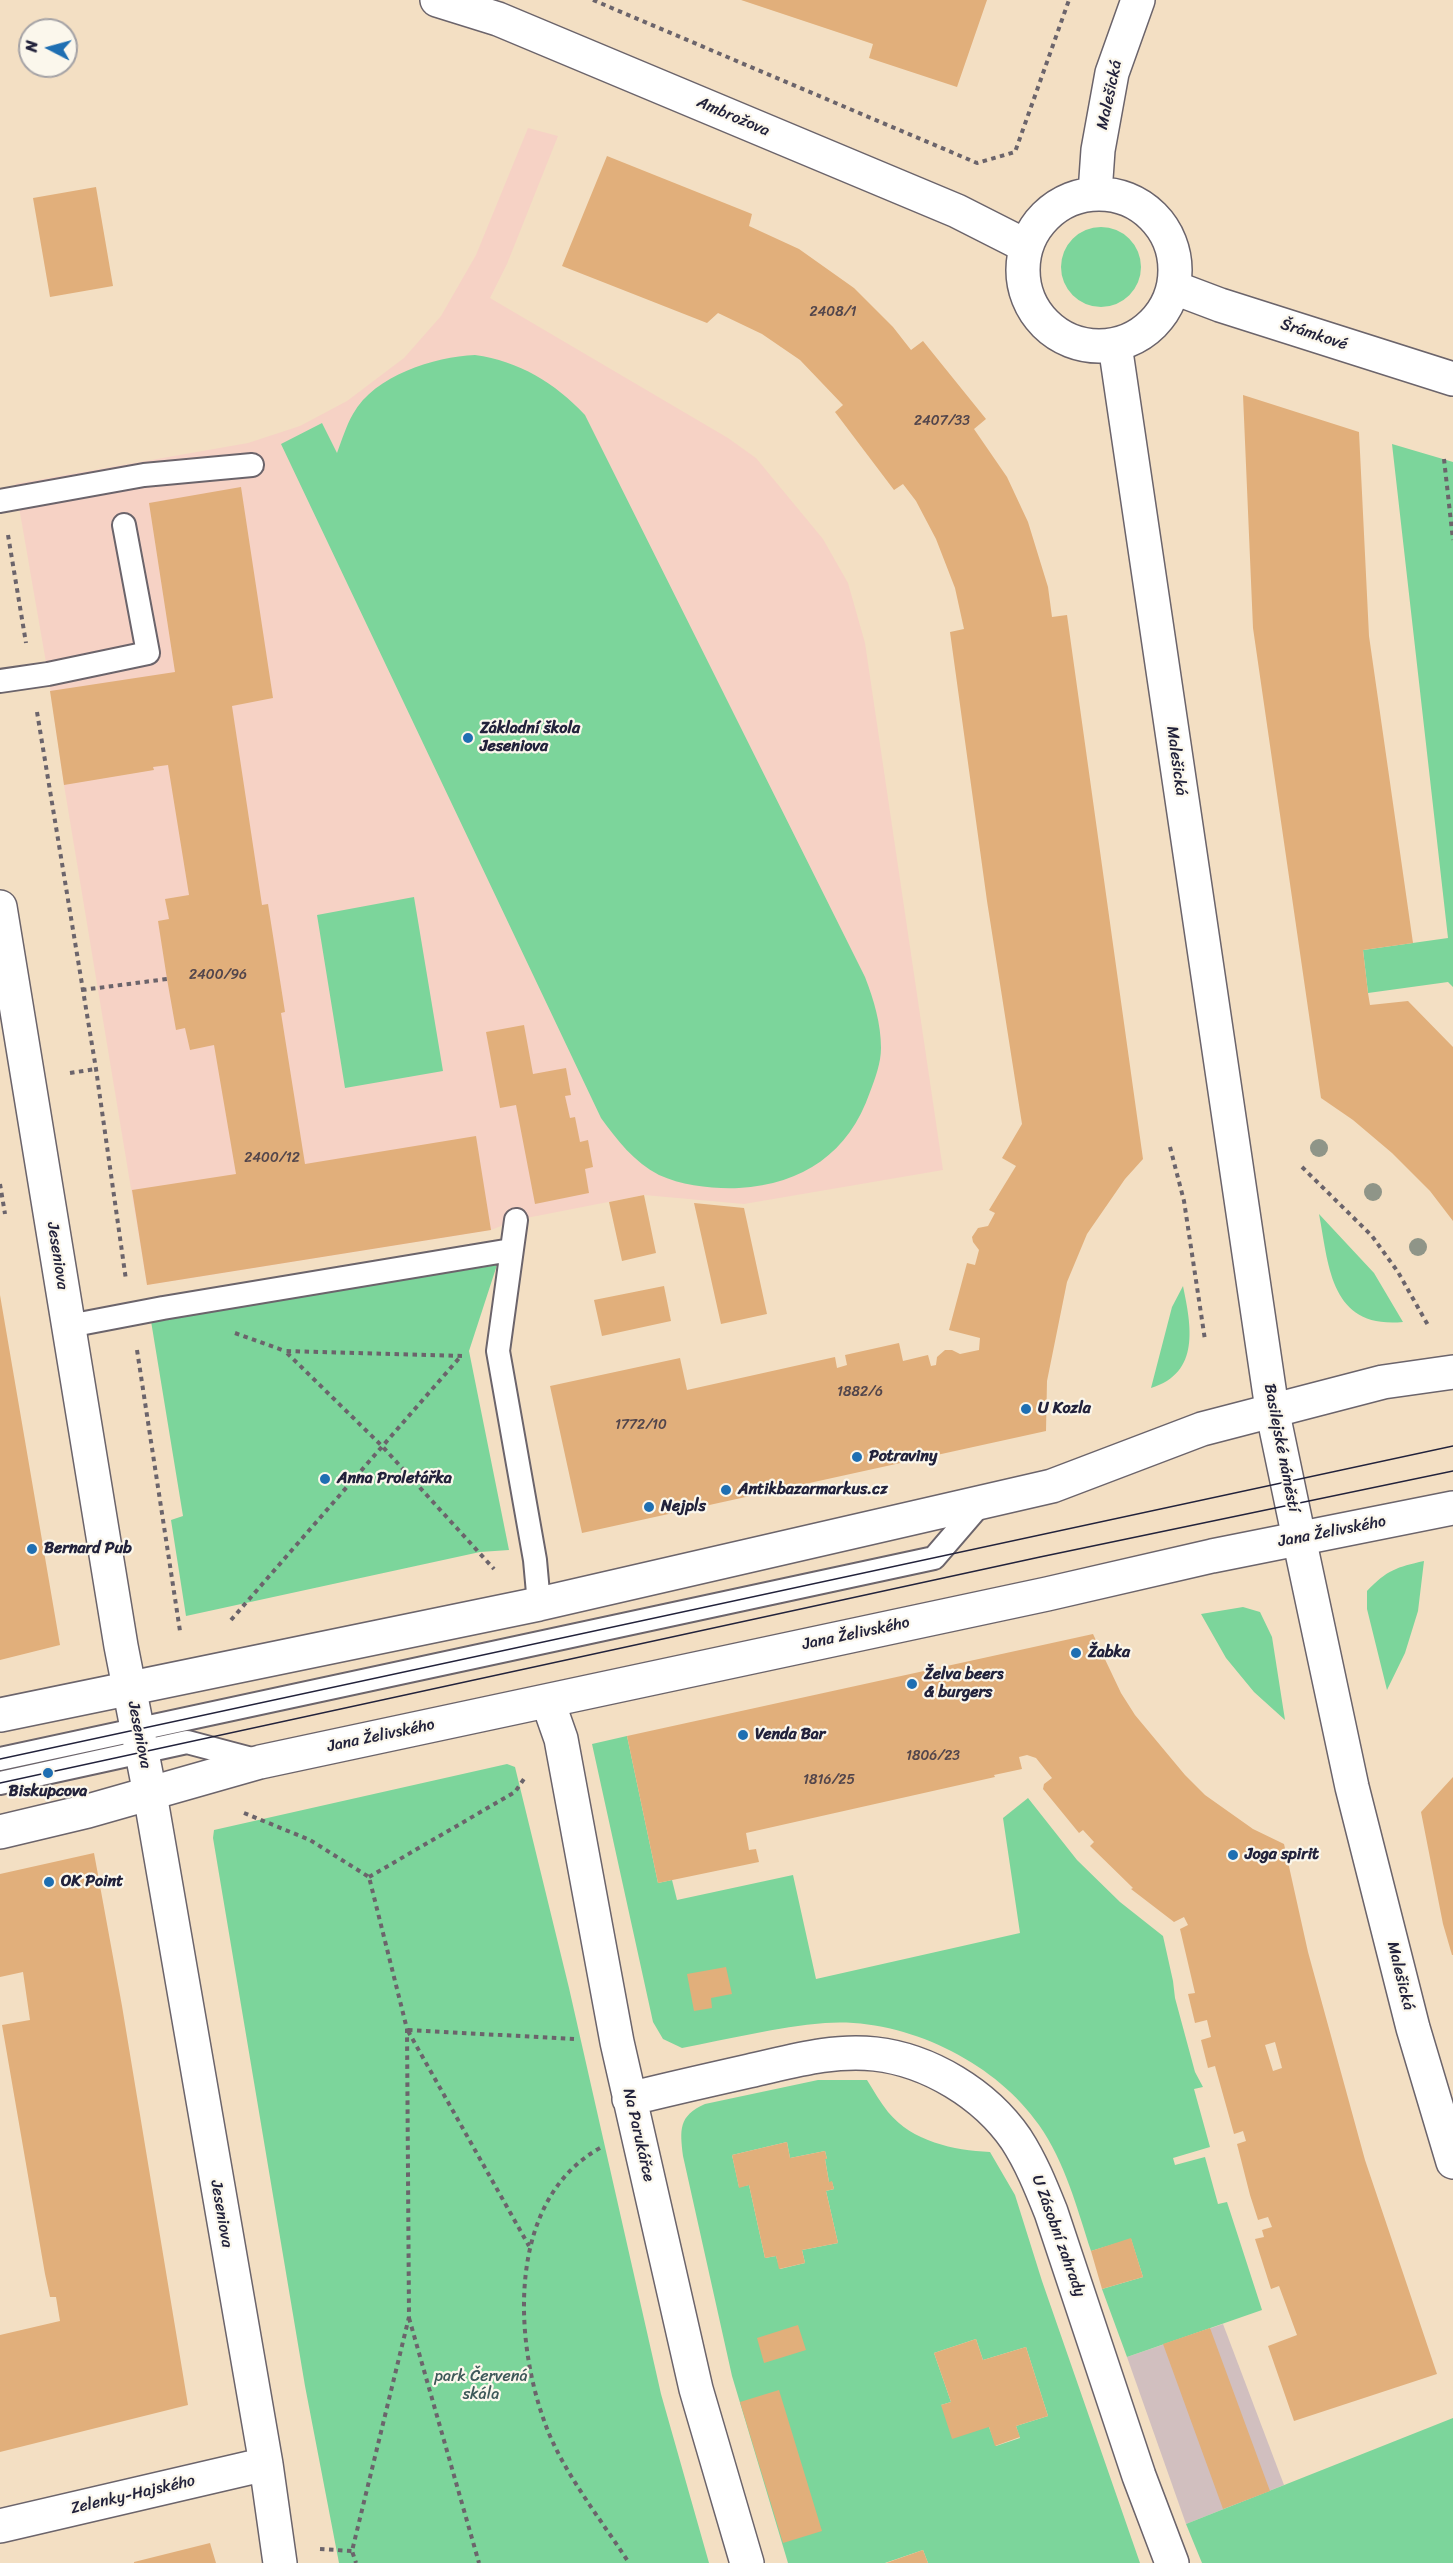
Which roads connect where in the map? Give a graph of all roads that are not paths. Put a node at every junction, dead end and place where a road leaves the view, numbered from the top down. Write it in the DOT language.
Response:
graph roads {
  1 [pos="437,0"];
  2 [pos="1138,0"];
  3 [pos="500,9"];
  4 [pos="1095,193"];
  5 [pos="1026,246"];
  6 [pos="1175,288"];
  7 [pos="1115,345"];
  8 [pos="1453,379"];
  9 [pos="252,465"];
  10 [pos="1,501"];
  11 [pos="124,525"];
  12 [pos="0,681"];
  13 [pos="0,907"];
  14 [pos="1238,1176"];
  15 [pos="516,1220"];
  16 [pos="511,1251"];
  17 [pos="69,1326"];
  18 [pos="1453,1372"];
  19 [pos="1272,1409"];
  20 [pos="983,1501"];
  21 [pos="1453,1508"];
  22 [pos="1299,1539"];
  23 [pos="539,1604"];
  24 [pos="130,1688"];
  25 [pos="548,1702"];
  26 [pos="0,1715"];
  27 [pos="139,1741"];
  28 [pos="0,1759"];
  29 [pos="260,1762"];
  30 [pos="0,1783"];
  31 [pos="1352,1787"];
  32 [pos="150,1794"];
  33 [pos="0,1832"];
  34 [pos="629,2099"];
  35 [pos="1453,2162"];
  36 [pos="266,2464"];
  37 [pos="0,2526"];
  38 [pos="280,2563"];
  39 [pos="747,2563"];
  40 [pos="1172,2563"];
  1 -- 3 [label="street, Ambrožova"];
  2 -- 4 [label="street, Malešická"];
  3 -- 5 [label="street, Ambrožova"];
  4 -- 5 [label="street"];
  4 -- 6 [label="street"];
  5 -- 7 [label="street"];
  6 -- 7 [label="street"];
  6 -- 8 [label="street, Šrámkové"];
  7 -- 14 [label="street, Malešická"];
  9 -- 10 [label="lane"];
  11 -- 12 [label="lane"];
  13 -- 17 [label="street, Jeseniova"];
  14 -- 19 [label="street, Basilejské náměstí"];
  15 -- 16 [label="lane"];
  16 -- 17 [label="lane"];
  16 -- 23 [label="lane"];
  17 -- 24 [label="street, Jeseniova"];
  18 -- 19 [label="street"];
  19 -- 20 [label="street"];
  19 -- 22 [label="street, Basilejské náměstí"];
  20 -- 23 [label="street"];
  20 -- 27 [label="lane, Jana Želivského"];
  21 -- 22 [label="street, Jana Želivského"];
  22 -- 25 [label="street, Jana Želivského"];
  22 -- 31 [label="street, Basilejské náměstí"];
  23 -- 24 [label="street"];
  24 -- 26 [label="street"];
  24 -- 27 [label="street, Jeseniova"];
  25 -- 29 [label="street, Jana Želivského"];
  25 -- 34 [label="street, Na Parukářce"];
  27 -- 28 [label="lane, Jana Želivského"];
  27 -- 29 [label="lane, Jana Želivského"];
  27 -- 30 [label="lane, Jana Želivského"];
  27 -- 32 [label="street, Jeseniova"];
  29 -- 32 [label="street, Jana Želivského"];
  31 -- 35 [label="street, Malešická"];
  32 -- 33 [label="street, Jana Želivského"];
  32 -- 36 [label="street, Jeseniova"];
  34 -- 39 [label="street, Na Parukářce"];
  34 -- 40 [label="street, U Zásobní zahrady"];
  36 -- 37 [label="street, Zelenky-Hajského"];
  36 -- 38 [label="street, Jeseniova"];
}
